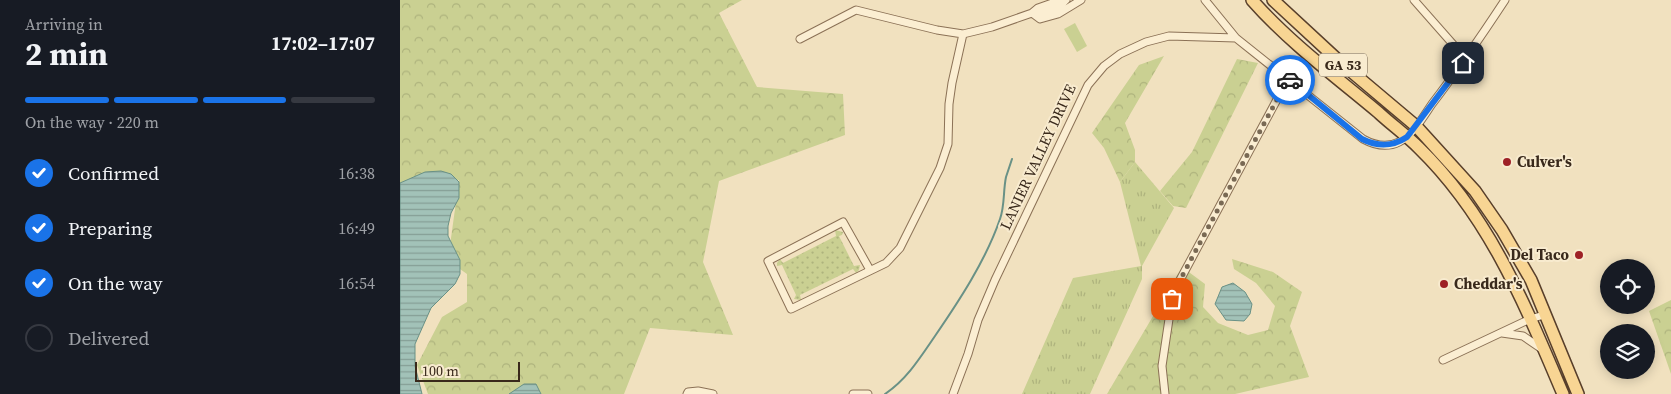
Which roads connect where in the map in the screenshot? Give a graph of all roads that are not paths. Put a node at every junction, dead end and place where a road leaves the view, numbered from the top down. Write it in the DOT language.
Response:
graph roads {
  1 [pos="1061,0"];
  2 [pos="1066,0"];
  3 [pos="1081,0"];
  4 [pos="1205,0"];
  5 [pos="1252,0"];
  6 [pos="1273,0"];
  7 [pos="1414,0"];
  8 [pos="1506,0"];
  9 [pos="1056,9"];
  10 [pos="1032,13"];
  11 [pos="963,34"];
  12 [pos="1236,38"];
  13 [pos="800,39"];
  14 [pos="1466,59"];
  15 [pos="1288,79"];
  16 [pos="1416,126"];
  17 [pos="1407,137"];
  18 [pos="870,270"];
  19 [pos="1544,314"];
  20 [pos="1530,319"];
  21 [pos="1502,332"];
  22 [pos="1544,351"];
  23 [pos="1443,360"];
  24 [pos="1163,392"];
  25 [pos="687,394"];
  26 [pos="712,394"];
  27 [pos="853,394"];
  28 [pos="868,394"];
  29 [pos="953,394"];
  30 [pos="1563,394"];
  31 [pos="1578,394"];
  1 -- 9 [label="street"];
  2 -- 9 [label="street"];
  3 -- 9 [label="street"];
  4 -- 12 [label="street"];
  5 -- 17 [label="main road, GA 53"];
  6 -- 16 [label="main road, GA 53"];
  7 -- 14 [label="street"];
  8 -- 14 [label="street"];
  9 -- 10 [label="street"];
  9 -- 10 [label="street"];
  10 -- 11 [label="street"];
  11 -- 13 [label="street"];
  11 -- 18 [label="street"];
  12 -- 15 [label="street"];
  12 -- 29 [label="street, LANIER VALLEY DRIVE"];
  14 -- 16 [label="street"];
  15 -- 17 [label="street"];
  15 -- 24 [label="street"];
  16 -- 17 [label="street"];
  16 -- 19 [label="main road, GA 53"];
  17 -- 20 [label="main road, GA 53"];
  18 -- 18 [label="street"];
  19 -- 20 [label="street"];
  19 -- 31 [label="main road, GA 53"];
  20 -- 21 [label="street"];
  20 -- 22 [label="main road, GA 53"];
  21 -- 22 [label="street"];
  21 -- 23 [label="street"];
  22 -- 30 [label="main road, GA 53"];
  25 -- 26 [label="street"];
  27 -- 28 [label="street"];
}
